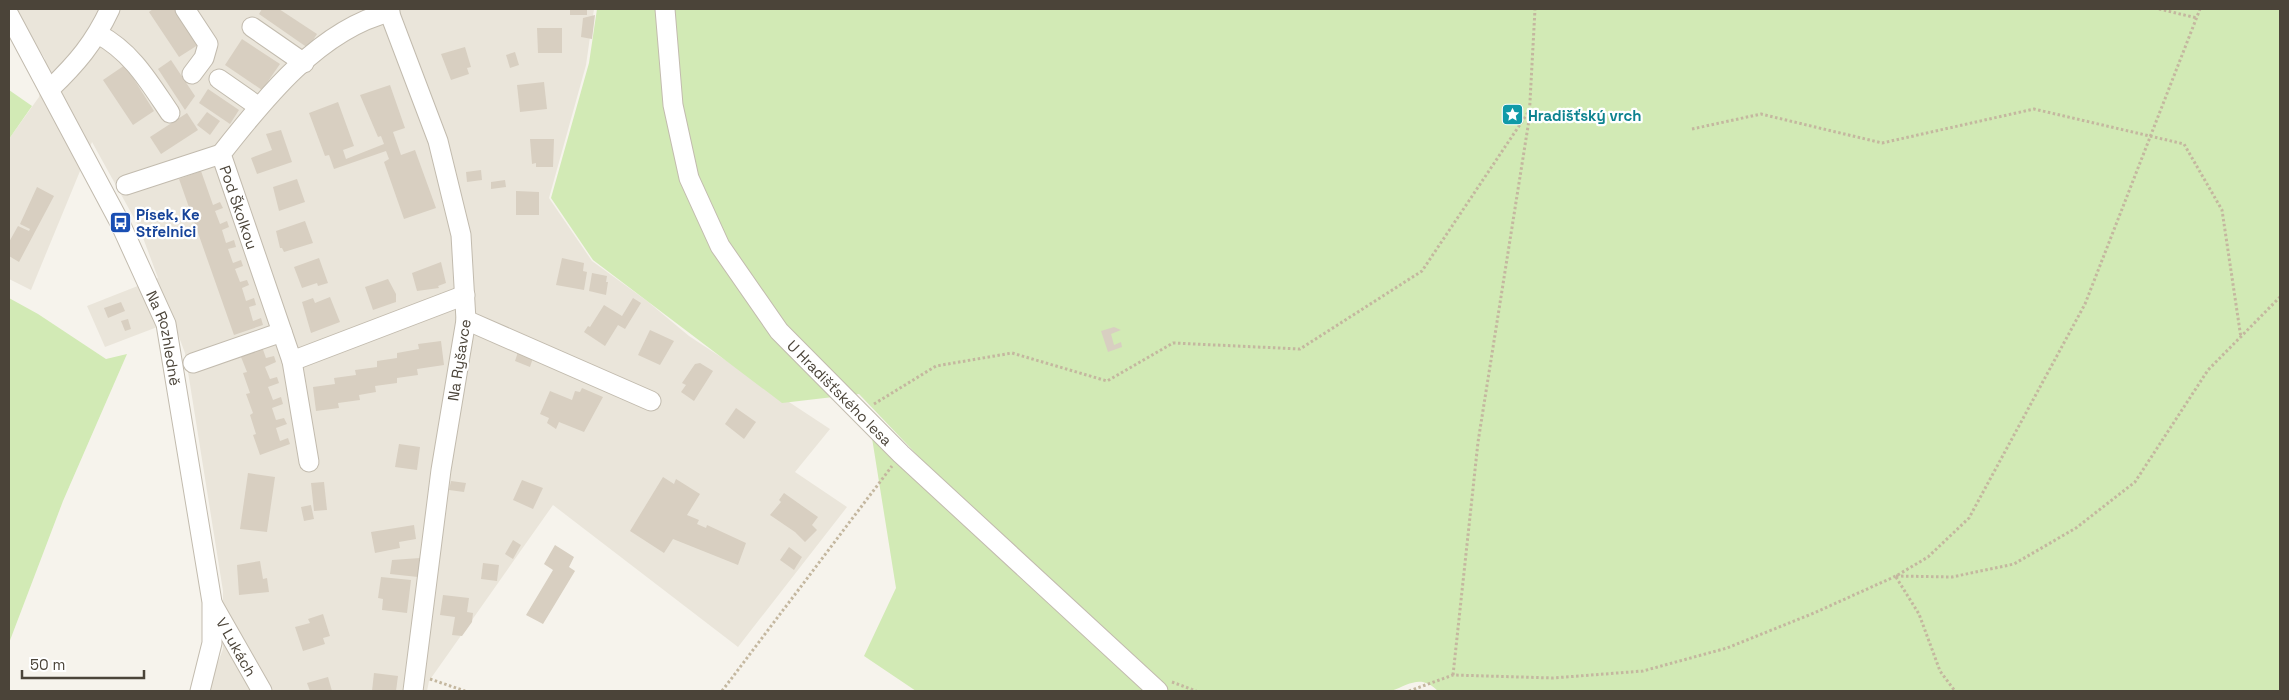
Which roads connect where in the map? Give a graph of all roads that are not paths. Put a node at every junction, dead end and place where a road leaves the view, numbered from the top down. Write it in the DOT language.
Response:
graph roads {
  1 [pos="110,9"];
  2 [pos="185,9"];
  3 [pos="665,9"];
  4 [pos="389,10"];
  5 [pos="9,15"];
  6 [pos="252,27"];
  7 [pos="98,34"];
  8 [pos="304,62"];
  9 [pos="192,74"];
  10 [pos="219,79"];
  11 [pos="50,89"];
  12 [pos="259,107"];
  13 [pos="170,113"];
  14 [pos="221,154"];
  15 [pos="126,185"];
  16 [pos="466,295"];
  17 [pos="466,320"];
  18 [pos="282,332"];
  19 [pos="292,361"];
  20 [pos="194,362"];
  21 [pos="651,401"];
  22 [pos="309,462"];
  23 [pos="212,602"];
  24 [pos="414,683"];
  25 [pos="200,691"];
  26 [pos="262,691"];
  27 [pos="1158,691"];
  1 -- 7 [label="street"];
  2 -- 9 [label="street"];
  3 -- 27 [label="street, U Hradišťského lesa"];
  4 -- 8 [label="street, Pod Školkou"];
  4 -- 16 [label="street, Na Ryšavce"];
  5 -- 11 [label="street, Na Rozhledně"];
  6 -- 8 [label="street"];
  7 -- 11 [label="street"];
  7 -- 13 [label="street"];
  8 -- 12 [label="street, Pod Školkou"];
  10 -- 12 [label="street"];
  11 -- 23 [label="street, Na Rozhledně"];
  12 -- 14 [label="street, Pod Školkou"];
  14 -- 15 [label="street"];
  14 -- 18 [label="street, Pod Školkou"];
  16 -- 17 [label="street, Na Ryšavce"];
  16 -- 19 [label="street"];
  17 -- 21 [label="street"];
  17 -- 24 [label="street, Na Ryšavce"];
  18 -- 19 [label="street, Pod Školkou"];
  18 -- 20 [label="street"];
  19 -- 22 [label="street, Pod Školkou"];
  23 -- 25 [label="street, Na Rozhledně"];
  23 -- 26 [label="street, V Lukách"];
}
